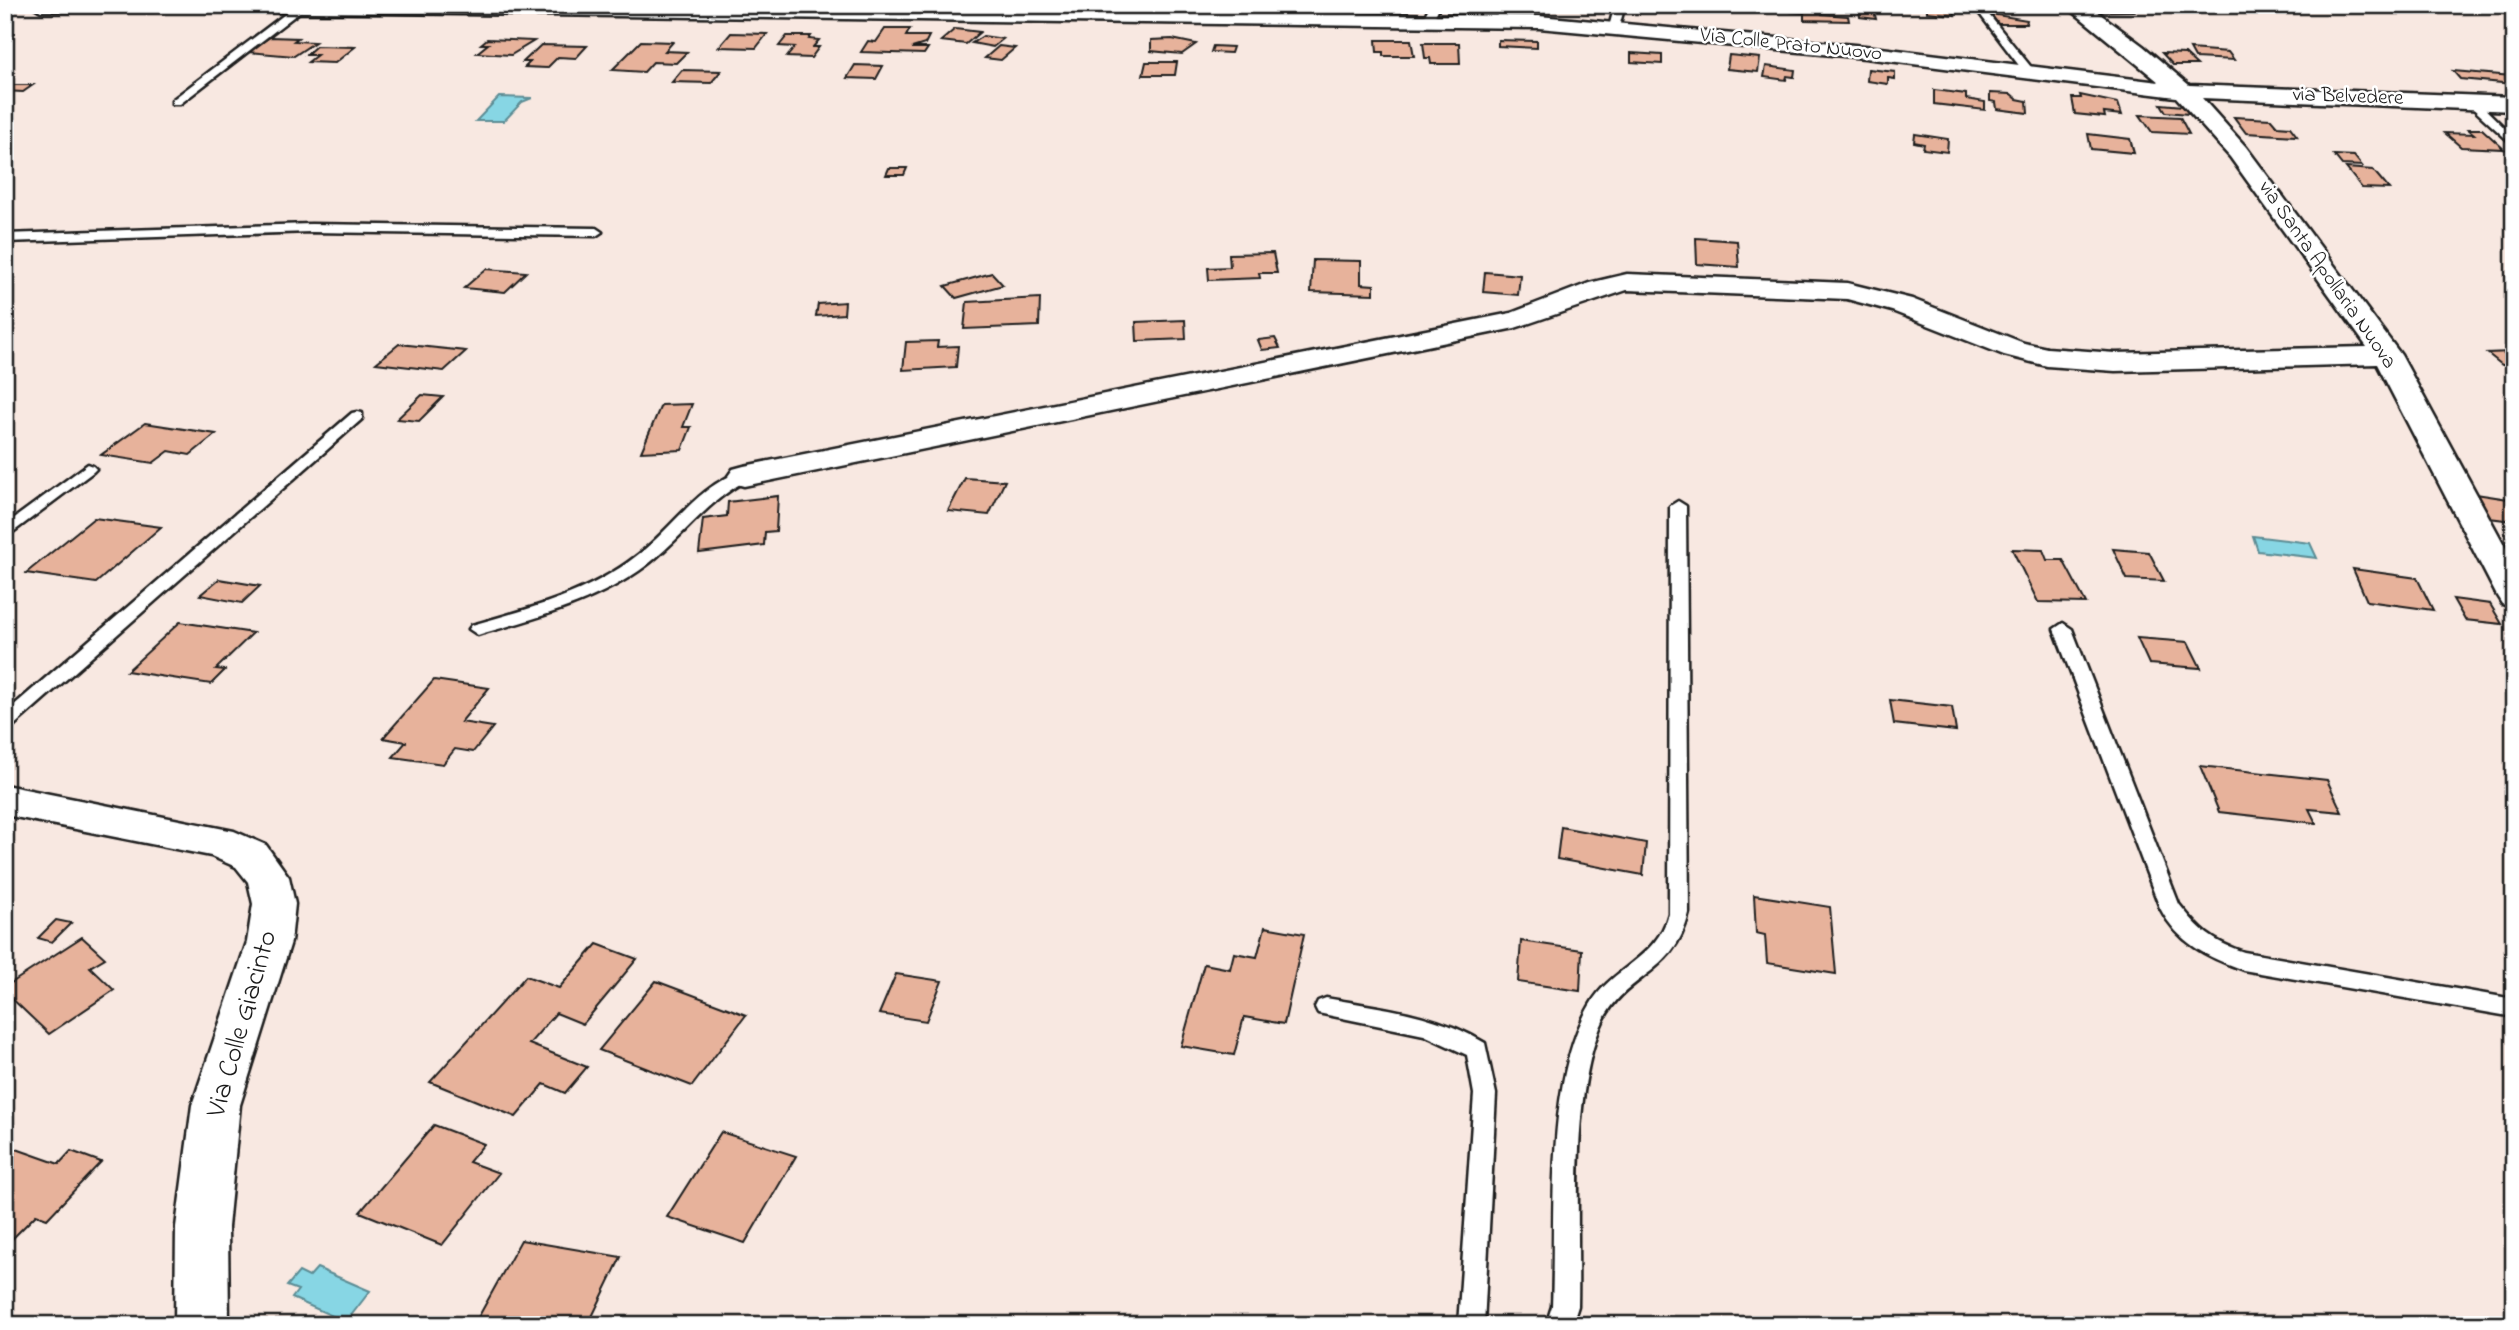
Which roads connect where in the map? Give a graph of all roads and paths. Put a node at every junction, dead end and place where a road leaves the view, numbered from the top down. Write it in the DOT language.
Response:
graph roads {
  1 [pos="41,5"];
  2 [pos="153,5"];
  3 [pos="222,5"];
  4 [pos="1620,5"];
  5 [pos="2075,5"];
  6 [pos="1977,6"];
  7 [pos="302,7"];
  8 [pos="744,9"];
  9 [pos="1324,12"];
  10 [pos="1432,13"];
  11 [pos="1503,13"];
  12 [pos="1614,27"];
  13 [pos="2031,74"];
  14 [pos="2183,91"];
  15 [pos="176,102"];
  16 [pos="2472,102"];
  17 [pos="2514,104"];
  18 [pos="2514,143"];
  19 [pos="596,232"];
  20 [pos="5,238"];
  21 [pos="2387,355"];
  22 [pos="357,416"];
  23 [pos="88,470"];
  24 [pos="744,476"];
  25 [pos="1678,506"];
  26 [pos="5,533"];
  27 [pos="2514,596"];
  28 [pos="478,629"];
  29 [pos="2063,629"];
  30 [pos="5,723"];
  31 [pos="8,803"];
  32 [pos="1326,1007"];
  33 [pos="2514,1008"];
  34 [pos="202,1325"];
  35 [pos="1471,1325"];
  36 [pos="1559,1325"];
  1 -- 2 [label="street"];
  3 -- 7 [label="street, Via Colle Prato Nuovo"];
  4 -- 12 [label="lane"];
  5 -- 14 [label="street, via Santa Apollaria Nuova"];
  6 -- 13 [label="lane"];
  7 -- 8 [label="street, Via Colle Prato Nuovo"];
  7 -- 15 [label="lane"];
  8 -- 9 [label="street, Via Colle Prato Nuovo"];
  9 -- 10 [label="street, Via Colle Prato Nuovo"];
  10 -- 11 [label="street, Via Colle Prato Nuovo"];
  11 -- 12 [label="street, Via Colle Prato Nuovo"];
  12 -- 13 [label="street, Via Colle Prato Nuovo"];
  13 -- 14 [label="street, Via Colle Prato Nuovo"];
  14 -- 16 [label="street, via Belvedere"];
  14 -- 21 [label="street, via Santa Apollaria Nuova"];
  16 -- 17 [label="street, via Belvedere"];
  16 -- 18 [label="lane"];
  19 -- 20 [label="lane"];
  21 -- 24 [label="street"];
  21 -- 27 [label="street, via Santa Apollaria Nuova"];
  22 -- 30 [label="lane"];
  23 -- 26 [label="lane"];
  24 -- 28 [label="lane"];
  25 -- 36 [label="lane"];
  29 -- 33 [label="lane"];
  31 -- 34 [label="street, Via Colle Giacinto"];
  32 -- 35 [label="lane"];
}
